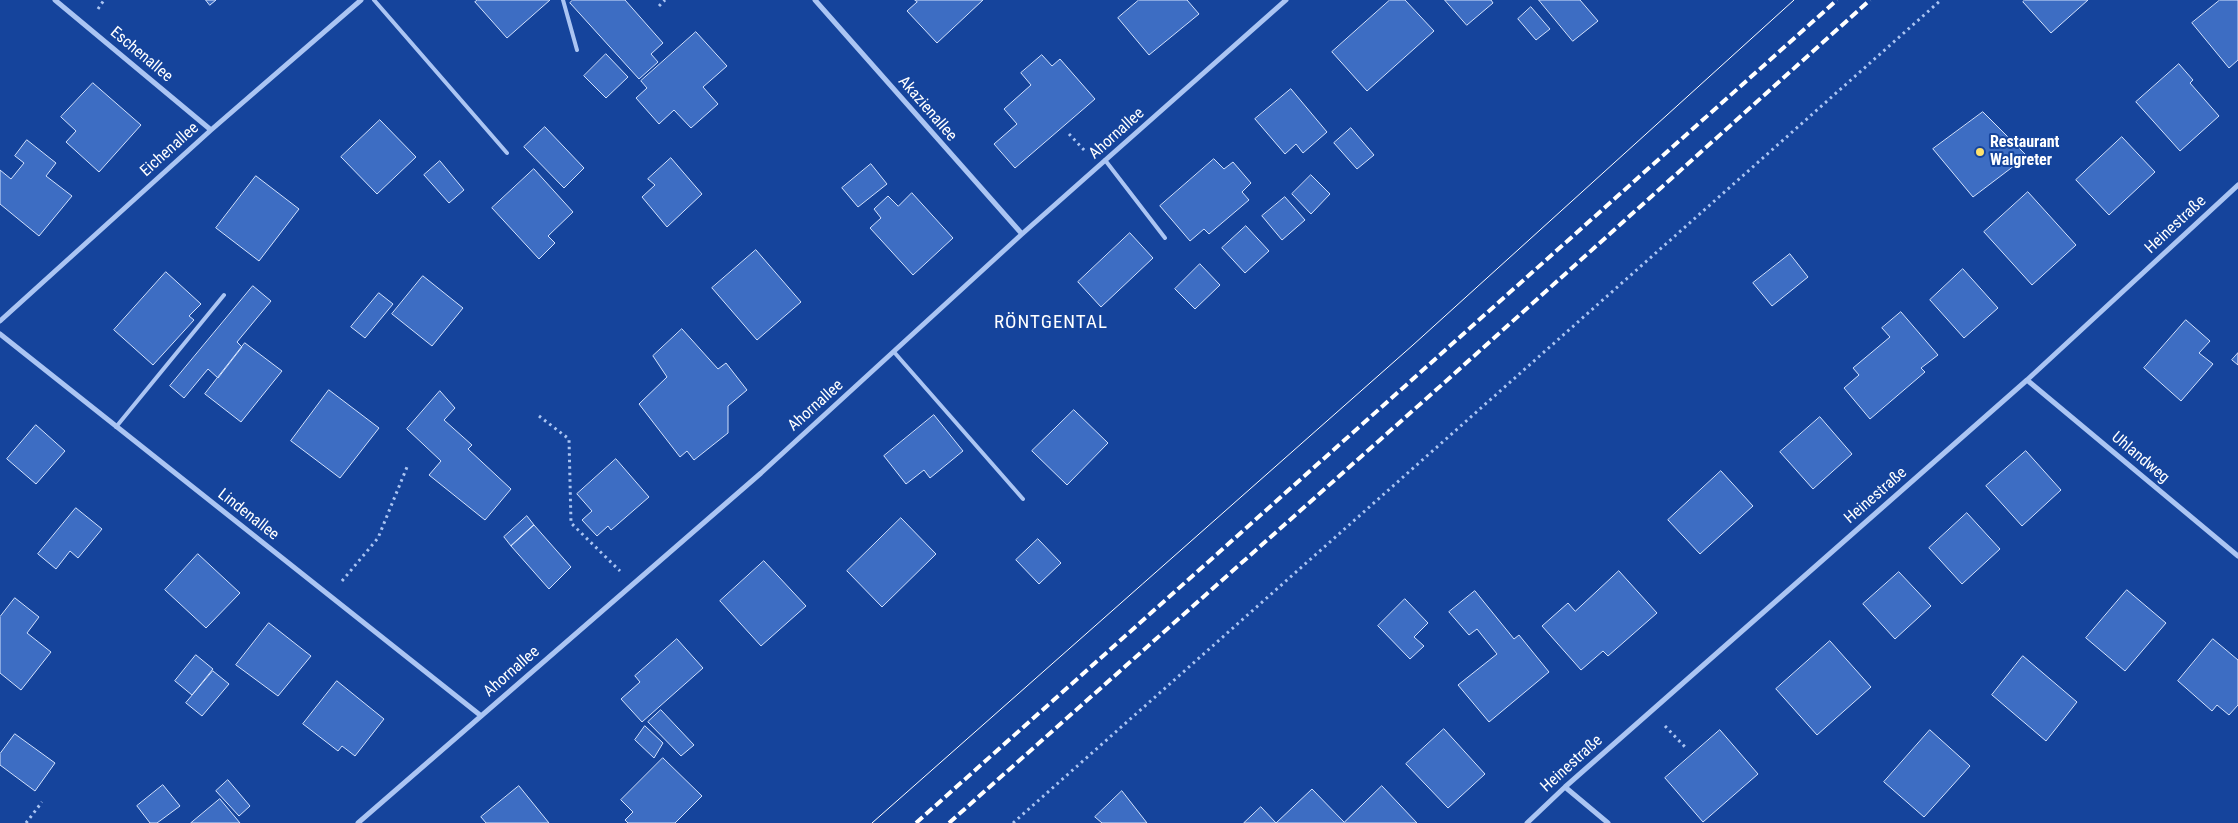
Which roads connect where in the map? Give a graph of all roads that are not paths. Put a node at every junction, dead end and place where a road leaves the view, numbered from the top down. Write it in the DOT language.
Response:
graph roads {
  1 [pos="55,0"];
  2 [pos="361,0"];
  3 [pos="374,0"];
  4 [pos="563,0"];
  5 [pos="815,0"];
  6 [pos="1286,0"];
  7 [pos="577,50"];
  8 [pos="211,130"];
  9 [pos="507,152"];
  10 [pos="1105,160"];
  11 [pos="2238,185"];
  12 [pos="1022,234"];
  13 [pos="1165,238"];
  14 [pos="224,295"];
  15 [pos="0,321"];
  16 [pos="0,334"];
  17 [pos="894,352"];
  18 [pos="2026,380"];
  19 [pos="116,426"];
  20 [pos="1023,499"];
  21 [pos="2238,556"];
  22 [pos="480,715"];
  23 [pos="1564,787"];
  24 [pos="358,823"];
  25 [pos="1527,823"];
  26 [pos="1608,823"];
  1 -- 8 [label="street, Eschenallee"];
  2 -- 8 [label="street, Eichenallee"];
  3 -- 9 [label="lane"];
  4 -- 7 [label="lane"];
  5 -- 12 [label="street, Akazienallee"];
  6 -- 10 [label="street, Ahornallee"];
  8 -- 15 [label="street, Eichenallee"];
  10 -- 12 [label="street, Ahornallee"];
  10 -- 13 [label="lane"];
  11 -- 18 [label="street, Heinestraße"];
  12 -- 17 [label="street, Ahornallee"];
  14 -- 19 [label="lane"];
  16 -- 19 [label="street, Lindenallee"];
  17 -- 20 [label="lane"];
  17 -- 22 [label="street, Ahornallee"];
  18 -- 21 [label="street, Uhlandweg"];
  18 -- 23 [label="street, Heinestraße"];
  19 -- 22 [label="street, Lindenallee"];
  22 -- 24 [label="street, Ahornallee"];
  23 -- 25 [label="street, Heinestraße"];
  23 -- 26 [label="street"];
}
